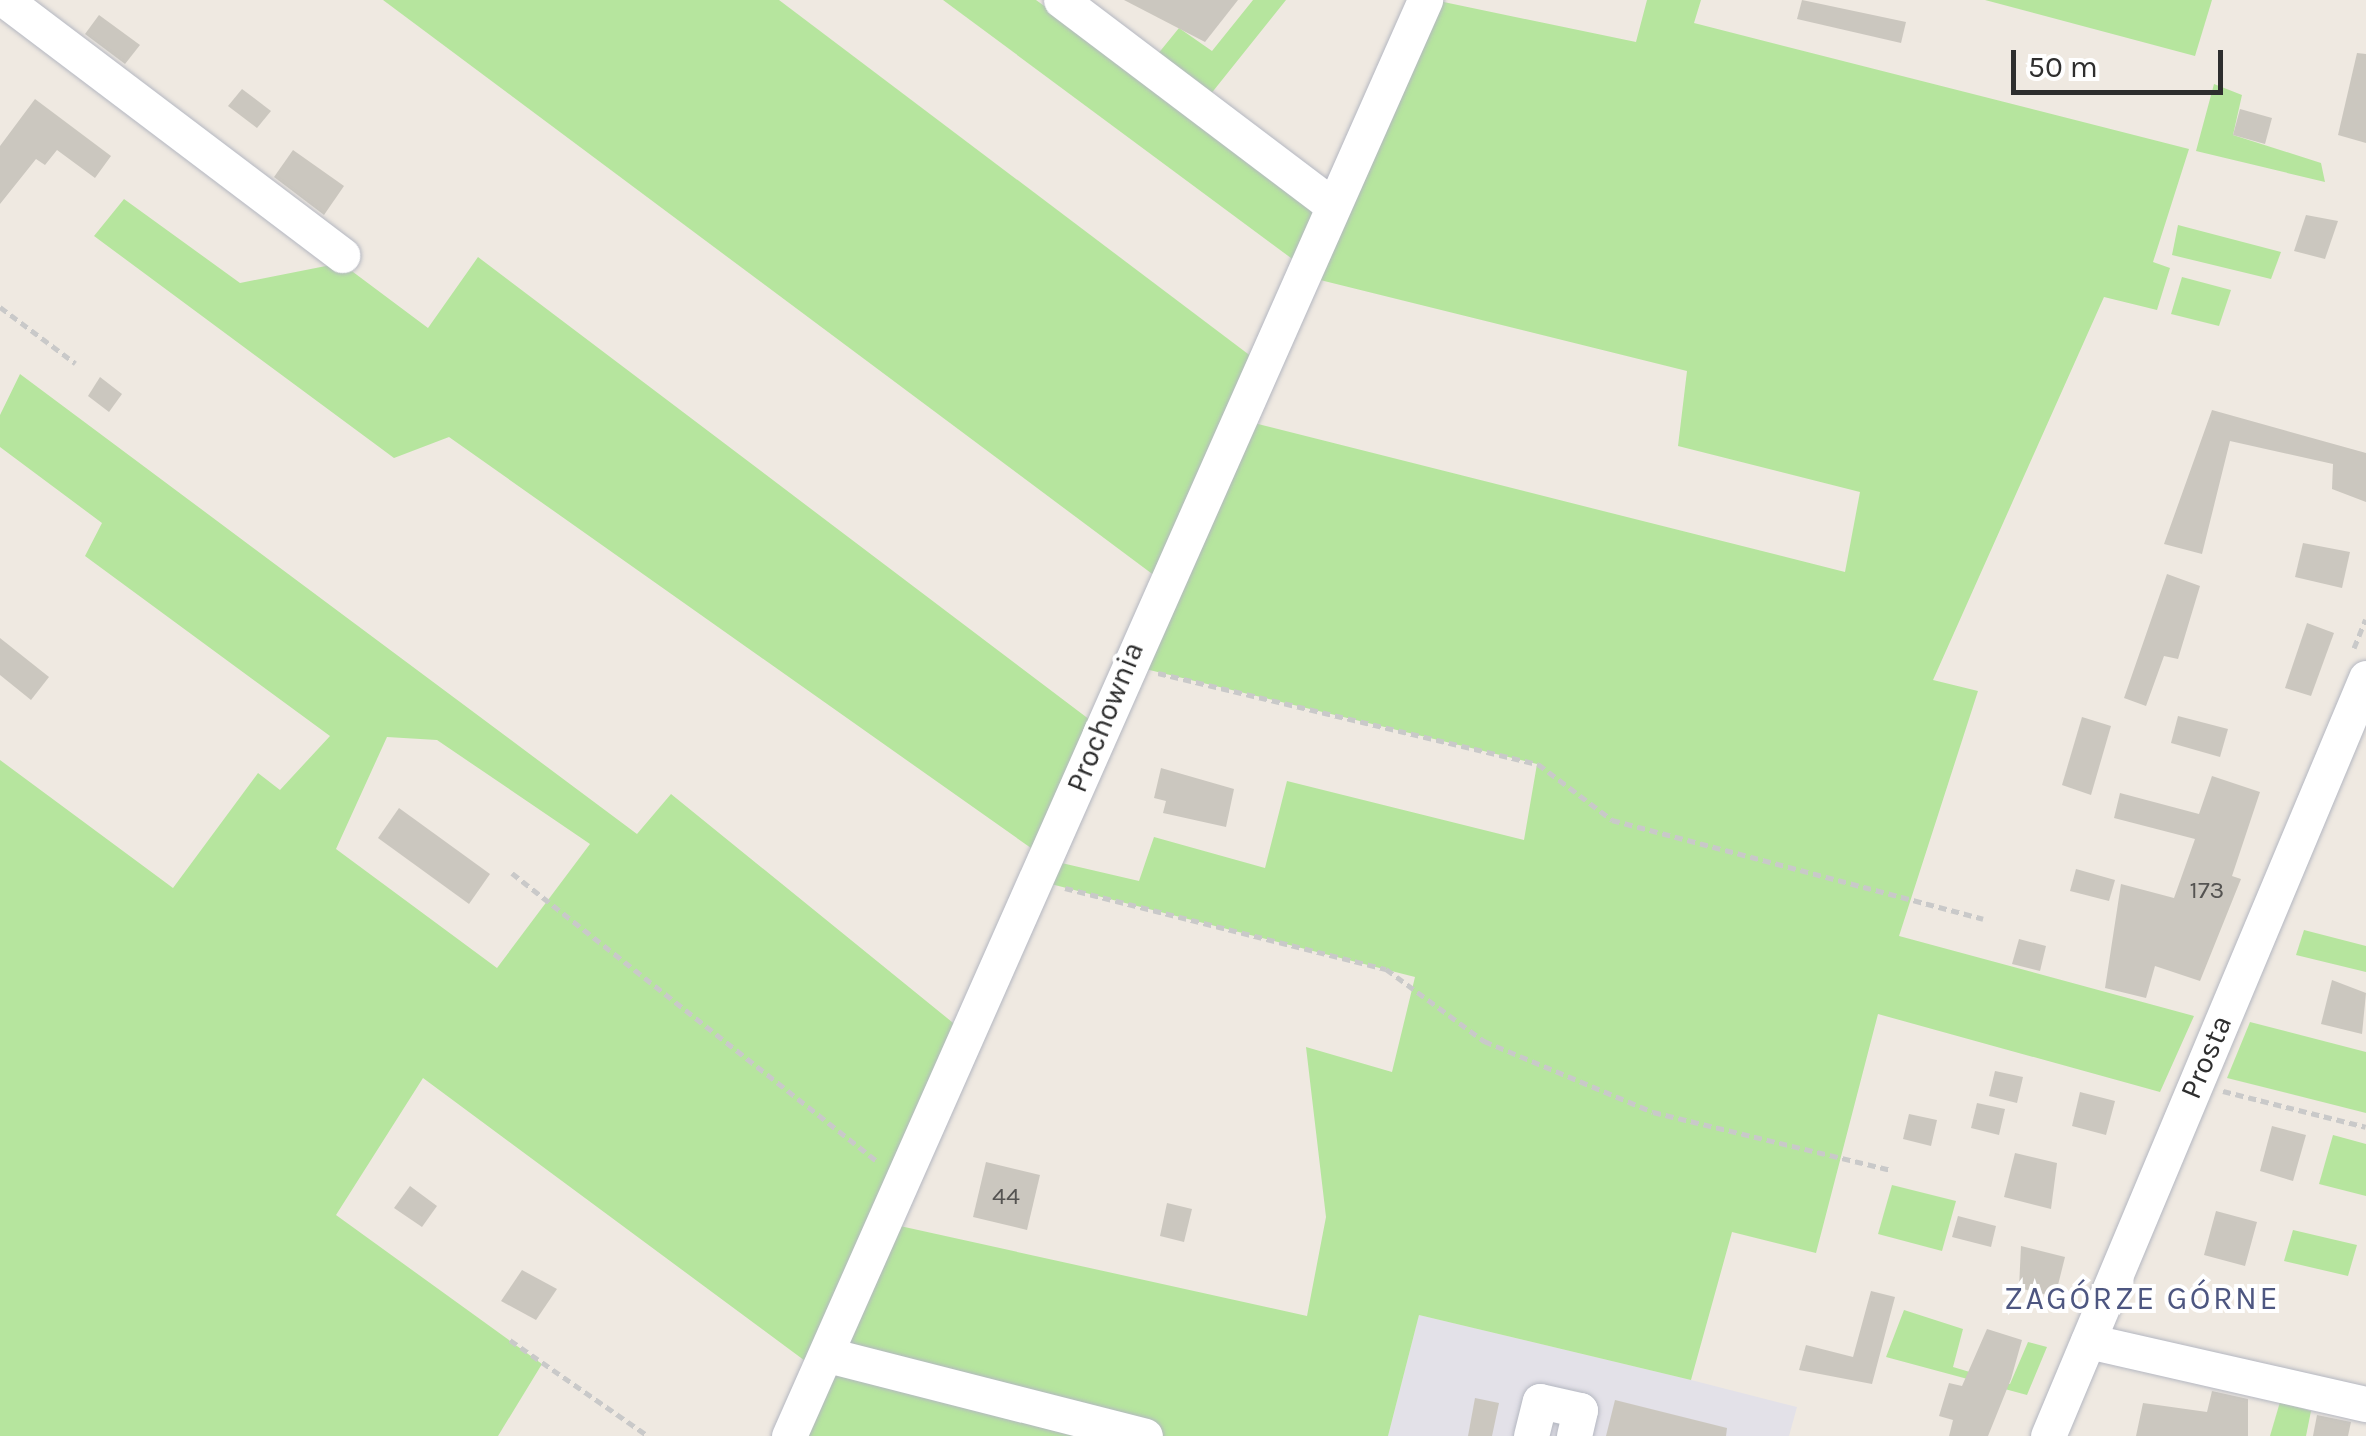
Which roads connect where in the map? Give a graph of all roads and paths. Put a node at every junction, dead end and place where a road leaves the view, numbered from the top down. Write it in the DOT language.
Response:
graph roads {
  1 [pos="5,0"];
  2 [pos="1061,0"];
  3 [pos="1425,0"];
  4 [pos="1333,206"];
  5 [pos="342,255"];
  6 [pos="0,307"];
  7 [pos="74,363"];
  8 [pos="1124,663"];
  9 [pos="2366,678"];
  10 [pos="512,873"];
  11 [pos="1038,880"];
  12 [pos="1982,919"];
  13 [pos="2195,1084"];
  14 [pos="2366,1127"];
  15 [pos="1891,1170"];
  16 [pos="904,1182"];
  17 [pos="510,1340"];
  18 [pos="2088,1341"];
  19 [pos="828,1355"];
  20 [pos="2366,1404"];
  21 [pos="648,1436"];
  22 [pos="789,1436"];
  23 [pos="1144,1436"];
  24 [pos="1530,1436"];
  25 [pos="1574,1436"];
  26 [pos="2048,1436"];
  1 -- 5 [label="street"];
  2 -- 4 [label="street"];
  3 -- 4 [label="street, Prochownia"];
  4 -- 8 [label="street, Prochownia"];
  6 -- 7 [label="path"];
  8 -- 11 [label="street, Prochownia"];
  8 -- 12 [label="path"];
  9 -- 13 [label="street, Prosta"];
  10 -- 16 [label="path"];
  11 -- 15 [label="path"];
  11 -- 16 [label="street, Prochownia"];
  13 -- 14 [label="path"];
  13 -- 18 [label="street, Prosta"];
  16 -- 19 [label="street, Prochownia"];
  17 -- 21 [label="path"];
  18 -- 20 [label="street"];
  18 -- 26 [label="street, Prosta"];
  19 -- 22 [label="street, Prochownia"];
  19 -- 23 [label="street"];
  24 -- 25 [label="street"];
}
